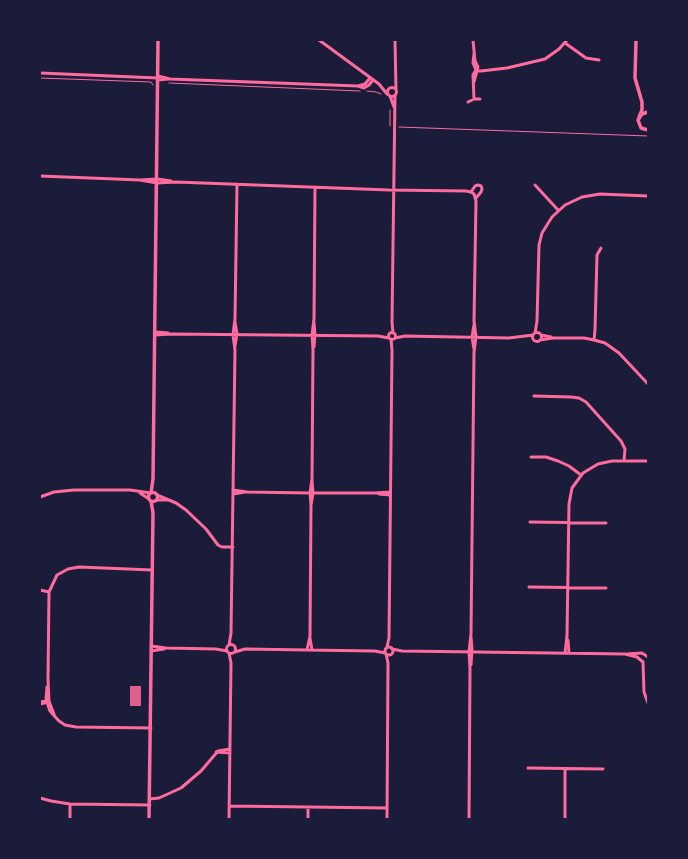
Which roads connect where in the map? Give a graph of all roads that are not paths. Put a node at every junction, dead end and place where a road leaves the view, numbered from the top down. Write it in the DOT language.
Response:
graph roads {
  1 [pos="158,40"];
  2 [pos="319,40"];
  3 [pos="395,40"];
  4 [pos="473,40"];
  5 [pos="636,40"];
  6 [pos="566,42"];
  7 [pos="599,60"];
  8 [pos="477,69"];
  9 [pos="40,73"];
  10 [pos="395,76"];
  11 [pos="158,78"];
  12 [pos="372,79"];
  13 [pos="380,86"];
  14 [pos="390,88"];
  15 [pos="396,90"];
  16 [pos="389,95"];
  17 [pos="395,95"];
  18 [pos="474,99"];
  19 [pos="480,99"];
  20 [pos="468,102"];
  21 [pos="394,109"];
  22 [pos="648,112"];
  23 [pos="639,117"];
  24 [pos="648,130"];
  25 [pos="40,176"];
  26 [pos="157,181"];
  27 [pos="236,184"];
  28 [pos="535,185"];
  29 [pos="315,187"];
  30 [pos="393,190"];
  31 [pos="648,196"];
  32 [pos="558,210"];
  33 [pos="600,248"];
  34 [pos="474,321"];
  35 [pos="155,334"];
  36 [pos="235,334"];
  37 [pos="537,334"];
  38 [pos="314,335"];
  39 [pos="392,336"];
  40 [pos="472,337"];
  41 [pos="476,337"];
  42 [pos="521,337"];
  43 [pos="553,338"];
  44 [pos="533,339"];
  45 [pos="540,340"];
  46 [pos="594,340"];
  47 [pos="474,352"];
  48 [pos="648,384"];
  49 [pos="534,396"];
  50 [pos="531,457"];
  51 [pos="624,461"];
  52 [pos="648,461"];
  53 [pos="581,475"];
  54 [pos="153,480"];
  55 [pos="138,492"];
  56 [pos="233,492"];
  57 [pos="151,493"];
  58 [pos="311,493"];
  59 [pos="390,493"];
  60 [pos="157,494"];
  61 [pos="40,497"];
  62 [pos="150,500"];
  63 [pos="169,500"];
  64 [pos="156,501"];
  65 [pos="153,513"];
  66 [pos="530,522"];
  67 [pos="569,523"];
  68 [pos="606,523"];
  69 [pos="232,547"];
  70 [pos="152,570"];
  71 [pos="529,587"];
  72 [pos="568,588"];
  73 [pos="606,588"];
  74 [pos="40,590"];
  75 [pos="49,592"];
  76 [pos="310,636"];
  77 [pos="567,636"];
  78 [pos="152,646"];
  79 [pos="231,646"];
  80 [pos="166,648"];
  81 [pos="216,649"];
  82 [pos="245,649"];
  83 [pos="307,650"];
  84 [pos="312,650"];
  85 [pos="151,651"];
  86 [pos="389,651"];
  87 [pos="231,652"];
  88 [pos="471,652"];
  89 [pos="565,653"];
  90 [pos="569,653"];
  91 [pos="625,654"];
  92 [pos="648,658"];
  93 [pos="643,662"];
  94 [pos="47,701"];
  95 [pos="40,703"];
  96 [pos="648,703"];
  97 [pos="150,728"];
  98 [pos="230,751"];
  99 [pos="528,768"];
  100 [pos="565,769"];
  101 [pos="603,769"];
  102 [pos="40,798"];
  103 [pos="150,799"];
  104 [pos="70,804"];
  105 [pos="150,805"];
  106 [pos="229,806"];
  107 [pos="308,807"];
  108 [pos="387,808"];
  109 [pos="70,819"];
  110 [pos="150,819"];
  111 [pos="229,819"];
  112 [pos="308,819"];
  113 [pos="387,819"];
  114 [pos="469,819"];
  115 [pos="565,819"];
  1 -- 11 [label="street"];
  2 -- 12 [label="street"];
  3 -- 10 [label="street"];
  4 -- 8 [label="street"];
  5 -- 23 [label="street"];
  6 -- 7 [label="street"];
  6 -- 8 [label="street"];
  8 -- 18 [label="street"];
  9 -- 11 [label="street"];
  10 -- 14 [label="street"];
  10 -- 15 [label="street"];
  11 -- 12 [label="street"];
  11 -- 26 [label="street"];
  12 -- 13 [label="street"];
  13 -- 14 [label="street"];
  13 -- 16 [label="street"];
  14 -- 15 [label="street"];
  14 -- 16 [label="street"];
  15 -- 17 [label="street"];
  16 -- 17 [label="street"];
  16 -- 21 [label="street"];
  17 -- 21 [label="street"];
  18 -- 19 [label="street"];
  18 -- 20 [label="street"];
  21 -- 30 [label="street"];
  22 -- 23 [label="street"];
  23 -- 24 [label="street"];
  25 -- 26 [label="street"];
  26 -- 27 [label="street"];
  26 -- 35 [label="street"];
  27 -- 29 [label="street"];
  27 -- 36 [label="street"];
  28 -- 32 [label="street"];
  29 -- 30 [label="street"];
  29 -- 38 [label="street"];
  30 -- 34 [label="street"];
  30 -- 39 [label="street"];
  31 -- 32 [label="street"];
  32 -- 37 [label="street"];
  33 -- 46 [label="street"];
  34 -- 40 [label="street"];
  34 -- 41 [label="street"];
  35 -- 36 [label="street"];
  35 -- 54 [label="street"];
  36 -- 38 [label="street"];
  36 -- 56 [label="street"];
  37 -- 42 [label="street"];
  37 -- 43 [label="street"];
  37 -- 44 [label="street"];
  37 -- 45 [label="street"];
  38 -- 39 [label="street"];
  38 -- 58 [label="street"];
  39 -- 40 [label="street"];
  39 -- 59 [label="street"];
  40 -- 41 [label="street"];
  40 -- 47 [label="street"];
  41 -- 42 [label="street"];
  41 -- 47 [label="street"];
  42 -- 44 [label="street"];
  43 -- 45 [label="street"];
  43 -- 46 [label="street"];
  44 -- 45 [label="street"];
  46 -- 48 [label="street"];
  47 -- 88 [label="street"];
  49 -- 51 [label="street"];
  50 -- 53 [label="street"];
  51 -- 52 [label="street"];
  51 -- 53 [label="street"];
  53 -- 67 [label="street"];
  54 -- 57 [label="street"];
  54 -- 60 [label="street"];
  55 -- 57 [label="street"];
  55 -- 61 [label="street"];
  55 -- 62 [label="street"];
  56 -- 58 [label="street"];
  56 -- 69 [label="street"];
  57 -- 60 [label="street"];
  57 -- 62 [label="street"];
  58 -- 59 [label="street"];
  58 -- 76 [label="street"];
  59 -- 86 [label="street"];
  60 -- 63 [label="street"];
  60 -- 64 [label="street"];
  62 -- 64 [label="street"];
  62 -- 65 [label="street"];
  63 -- 64 [label="street"];
  63 -- 69 [label="street"];
  64 -- 65 [label="street"];
  65 -- 70 [label="street"];
  66 -- 67 [label="street"];
  67 -- 68 [label="street"];
  67 -- 72 [label="street"];
  69 -- 79 [label="street"];
  70 -- 75 [label="street"];
  70 -- 78 [label="street"];
  71 -- 72 [label="street"];
  72 -- 73 [label="street"];
  72 -- 77 [label="street"];
  74 -- 75 [label="street"];
  75 -- 94 [label="street"];
  76 -- 83 [label="street"];
  76 -- 84 [label="street"];
  77 -- 89 [label="street"];
  77 -- 90 [label="street"];
  78 -- 80 [label="street"];
  78 -- 85 [label="street"];
  79 -- 81 [label="street"];
  79 -- 82 [label="street"];
  79 -- 87 [label="street"];
  79 -- 87 [label="street"];
  80 -- 81 [label="street"];
  80 -- 85 [label="street"];
  81 -- 87 [label="street"];
  82 -- 83 [label="street"];
  82 -- 87 [label="street"];
  83 -- 84 [label="street"];
  84 -- 86 [label="street"];
  85 -- 97 [label="street"];
  86 -- 88 [label="street"];
  86 -- 108 [label="street"];
  87 -- 98 [label="street"];
  88 -- 89 [label="street"];
  88 -- 114 [label="street"];
  89 -- 90 [label="street"];
  90 -- 91 [label="street"];
  91 -- 92 [label="street"];
  91 -- 93 [label="street"];
  92 -- 93 [label="street"];
  93 -- 96 [label="street"];
  94 -- 95 [label="street"];
  94 -- 97 [label="street"];
  97 -- 103 [label="street"];
  98 -- 103 [label="street"];
  98 -- 106 [label="street"];
  99 -- 100 [label="street"];
  100 -- 101 [label="street"];
  100 -- 115 [label="street"];
  102 -- 104 [label="street"];
  103 -- 105 [label="street"];
  104 -- 105 [label="street"];
  104 -- 109 [label="street"];
  105 -- 110 [label="street"];
  106 -- 107 [label="street"];
  106 -- 111 [label="street"];
  107 -- 108 [label="street"];
  107 -- 112 [label="street"];
  108 -- 113 [label="street"];
}
